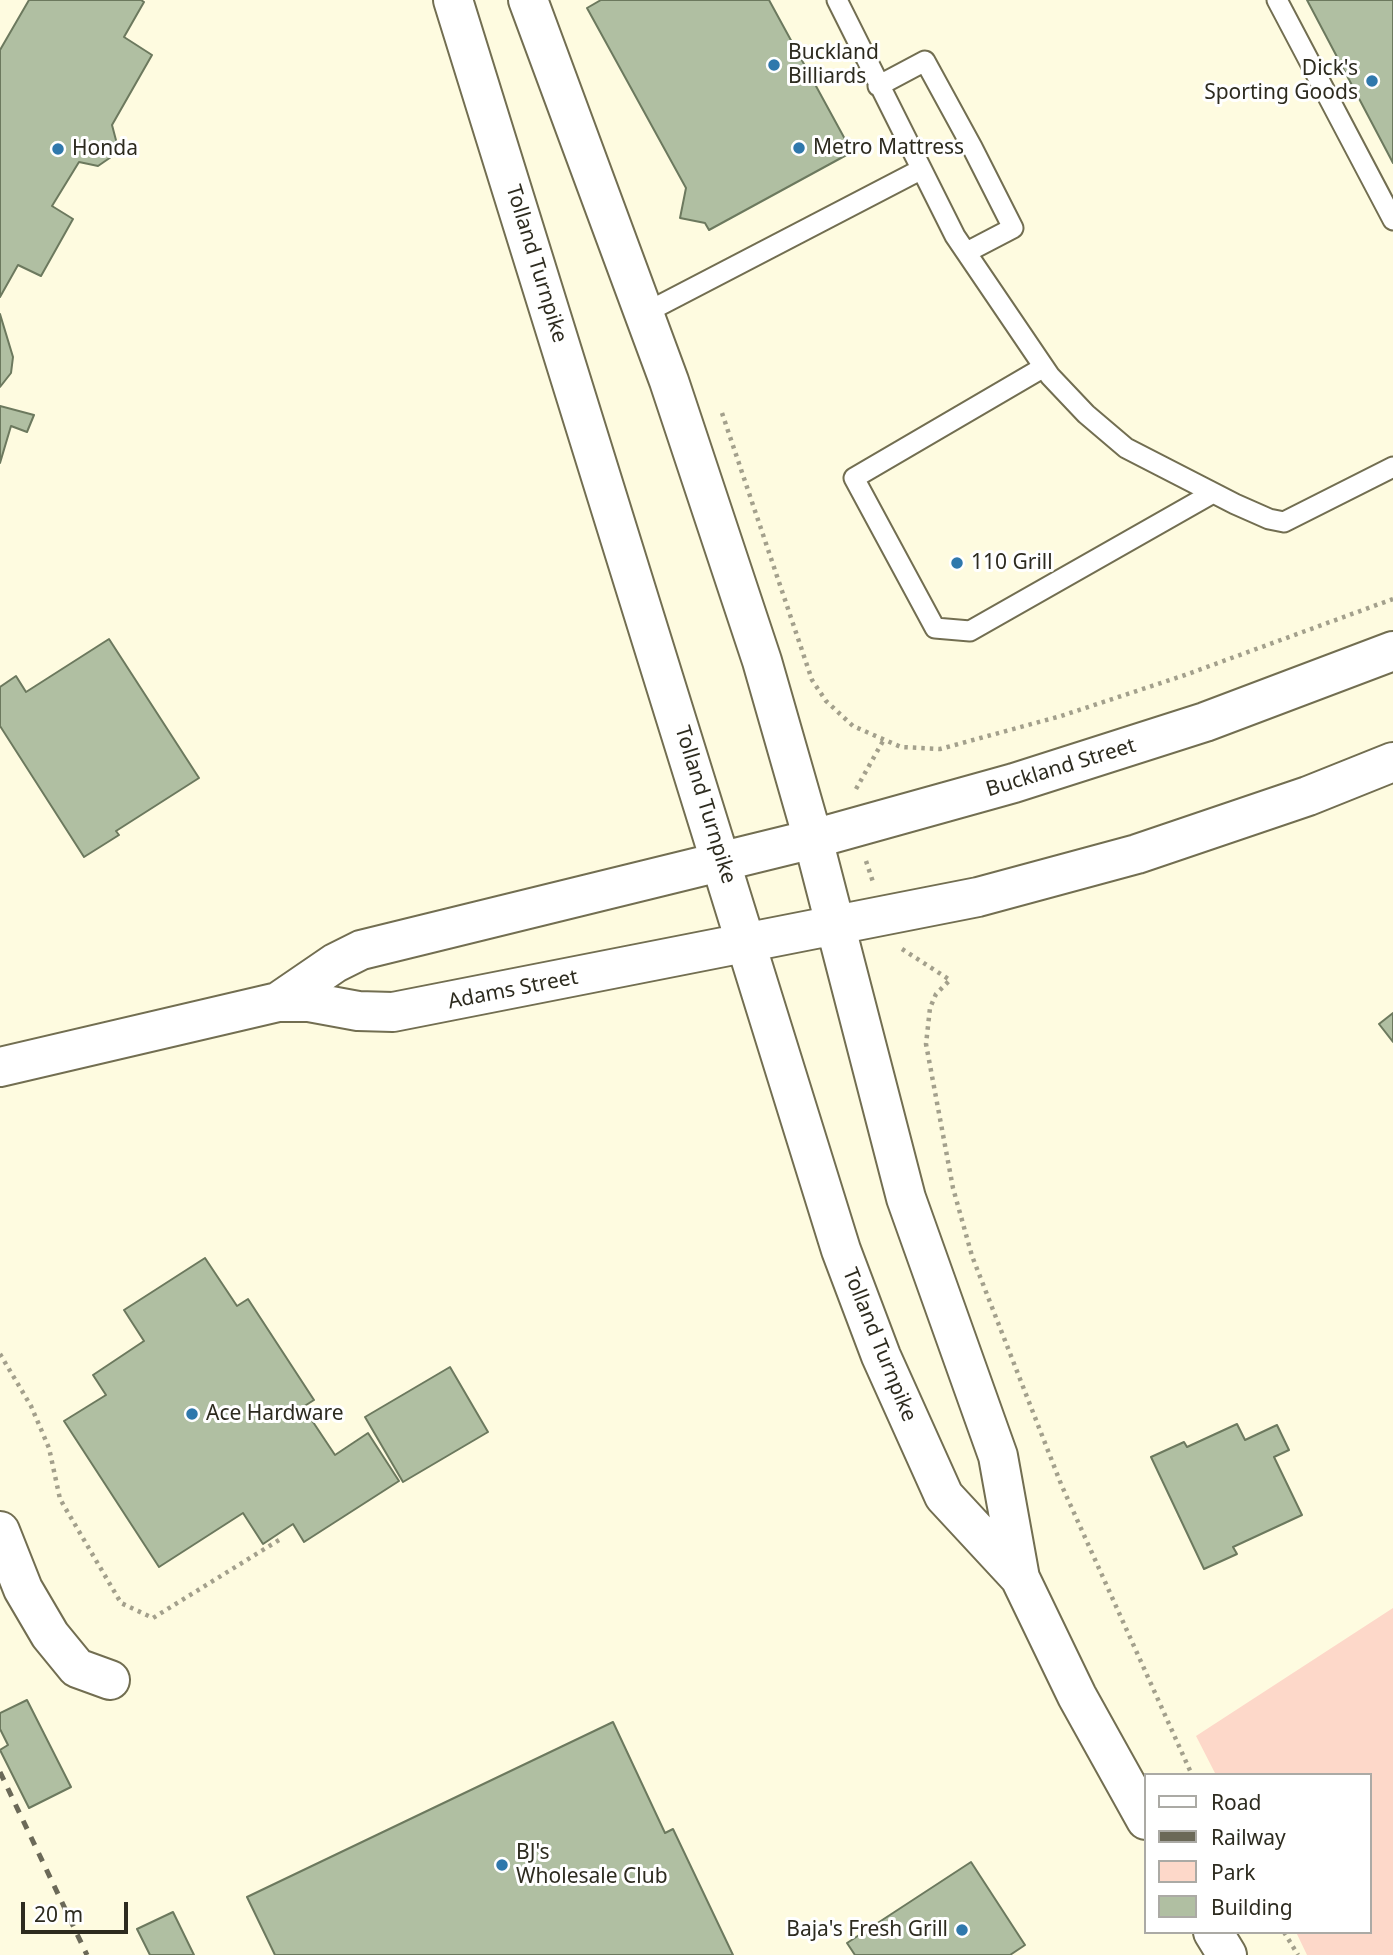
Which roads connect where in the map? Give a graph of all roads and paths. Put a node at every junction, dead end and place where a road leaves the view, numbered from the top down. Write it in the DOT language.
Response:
graph roads {
  1 [pos="453,0"];
  2 [pos="528,0"];
  3 [pos="838,0"];
  4 [pos="1277,0"];
  5 [pos="878,86"];
  6 [pos="920,170"];
  7 [pos="1393,220"];
  8 [pos="967,252"];
  9 [pos="645,313"];
  10 [pos="1044,367"];
  11 [pos="718,402"];
  12 [pos="1393,467"];
  13 [pos="1213,493"];
  14 [pos="1393,599"];
  15 [pos="1393,651"];
  16 [pos="883,741"];
  17 [pos="1393,761"];
  18 [pos="856,827"];
  19 [pos="813,839"];
  20 [pos="722,861"];
  21 [pos="884,917"];
  22 [pos="835,928"];
  23 [pos="747,945"];
  24 [pos="278,1002"];
  25 [pos="0,1067"];
  26 [pos="0,1354"];
  27 [pos="0,1531"];
  28 [pos="279,1540"];
  29 [pos="1020,1578"];
  30 [pos="110,1680"];
  31 [pos="1191,1773"];
  32 [pos="1144,1816"];
  33 [pos="1214,1934"];
  34 [pos="1285,1934"];
  35 [pos="1227,1955"];
  36 [pos="1298,1955"];
  1 -- 20 [label="main road, Tolland Turnpike"];
  2 -- 9 [label="main road, Tolland Turnpike"];
  3 -- 5 [label="lane"];
  4 -- 7 [label="lane"];
  5 -- 6 [label="lane"];
  5 -- 8 [label="lane"];
  6 -- 8 [label="lane"];
  6 -- 9 [label="lane"];
  8 -- 10 [label="lane"];
  9 -- 19 [label="main road, Tolland Turnpike"];
  10 -- 13 [label="lane"];
  10 -- 13 [label="lane"];
  11 -- 16 [label="path"];
  12 -- 13 [label="lane"];
  14 -- 16 [label="path"];
  15 -- 18 [label="main road, Buckland Street"];
  16 -- 18 [label="path"];
  17 -- 21 [label="main road"];
  18 -- 19 [label="main road, Buckland Street"];
  18 -- 21 [label="path"];
  19 -- 20 [label="main road, Buckland Street"];
  19 -- 22 [label="main road, Tolland Turnpike"];
  20 -- 23 [label="main road, Tolland Turnpike"];
  20 -- 24 [label="main road, Adams Street"];
  21 -- 22 [label="main road"];
  21 -- 31 [label="path"];
  22 -- 23 [label="main road"];
  22 -- 29 [label="main road, Tolland Turnpike"];
  23 -- 24 [label="main road, Adams Street"];
  23 -- 29 [label="main road, Tolland Turnpike"];
  24 -- 25 [label="main road, Adams Street"];
  26 -- 28 [label="path"];
  27 -- 30 [label="main road"];
  29 -- 32 [label="main road, Tolland Turnpike"];
  33 -- 35 [label="main road"];
  34 -- 36 [label="path"];
}
